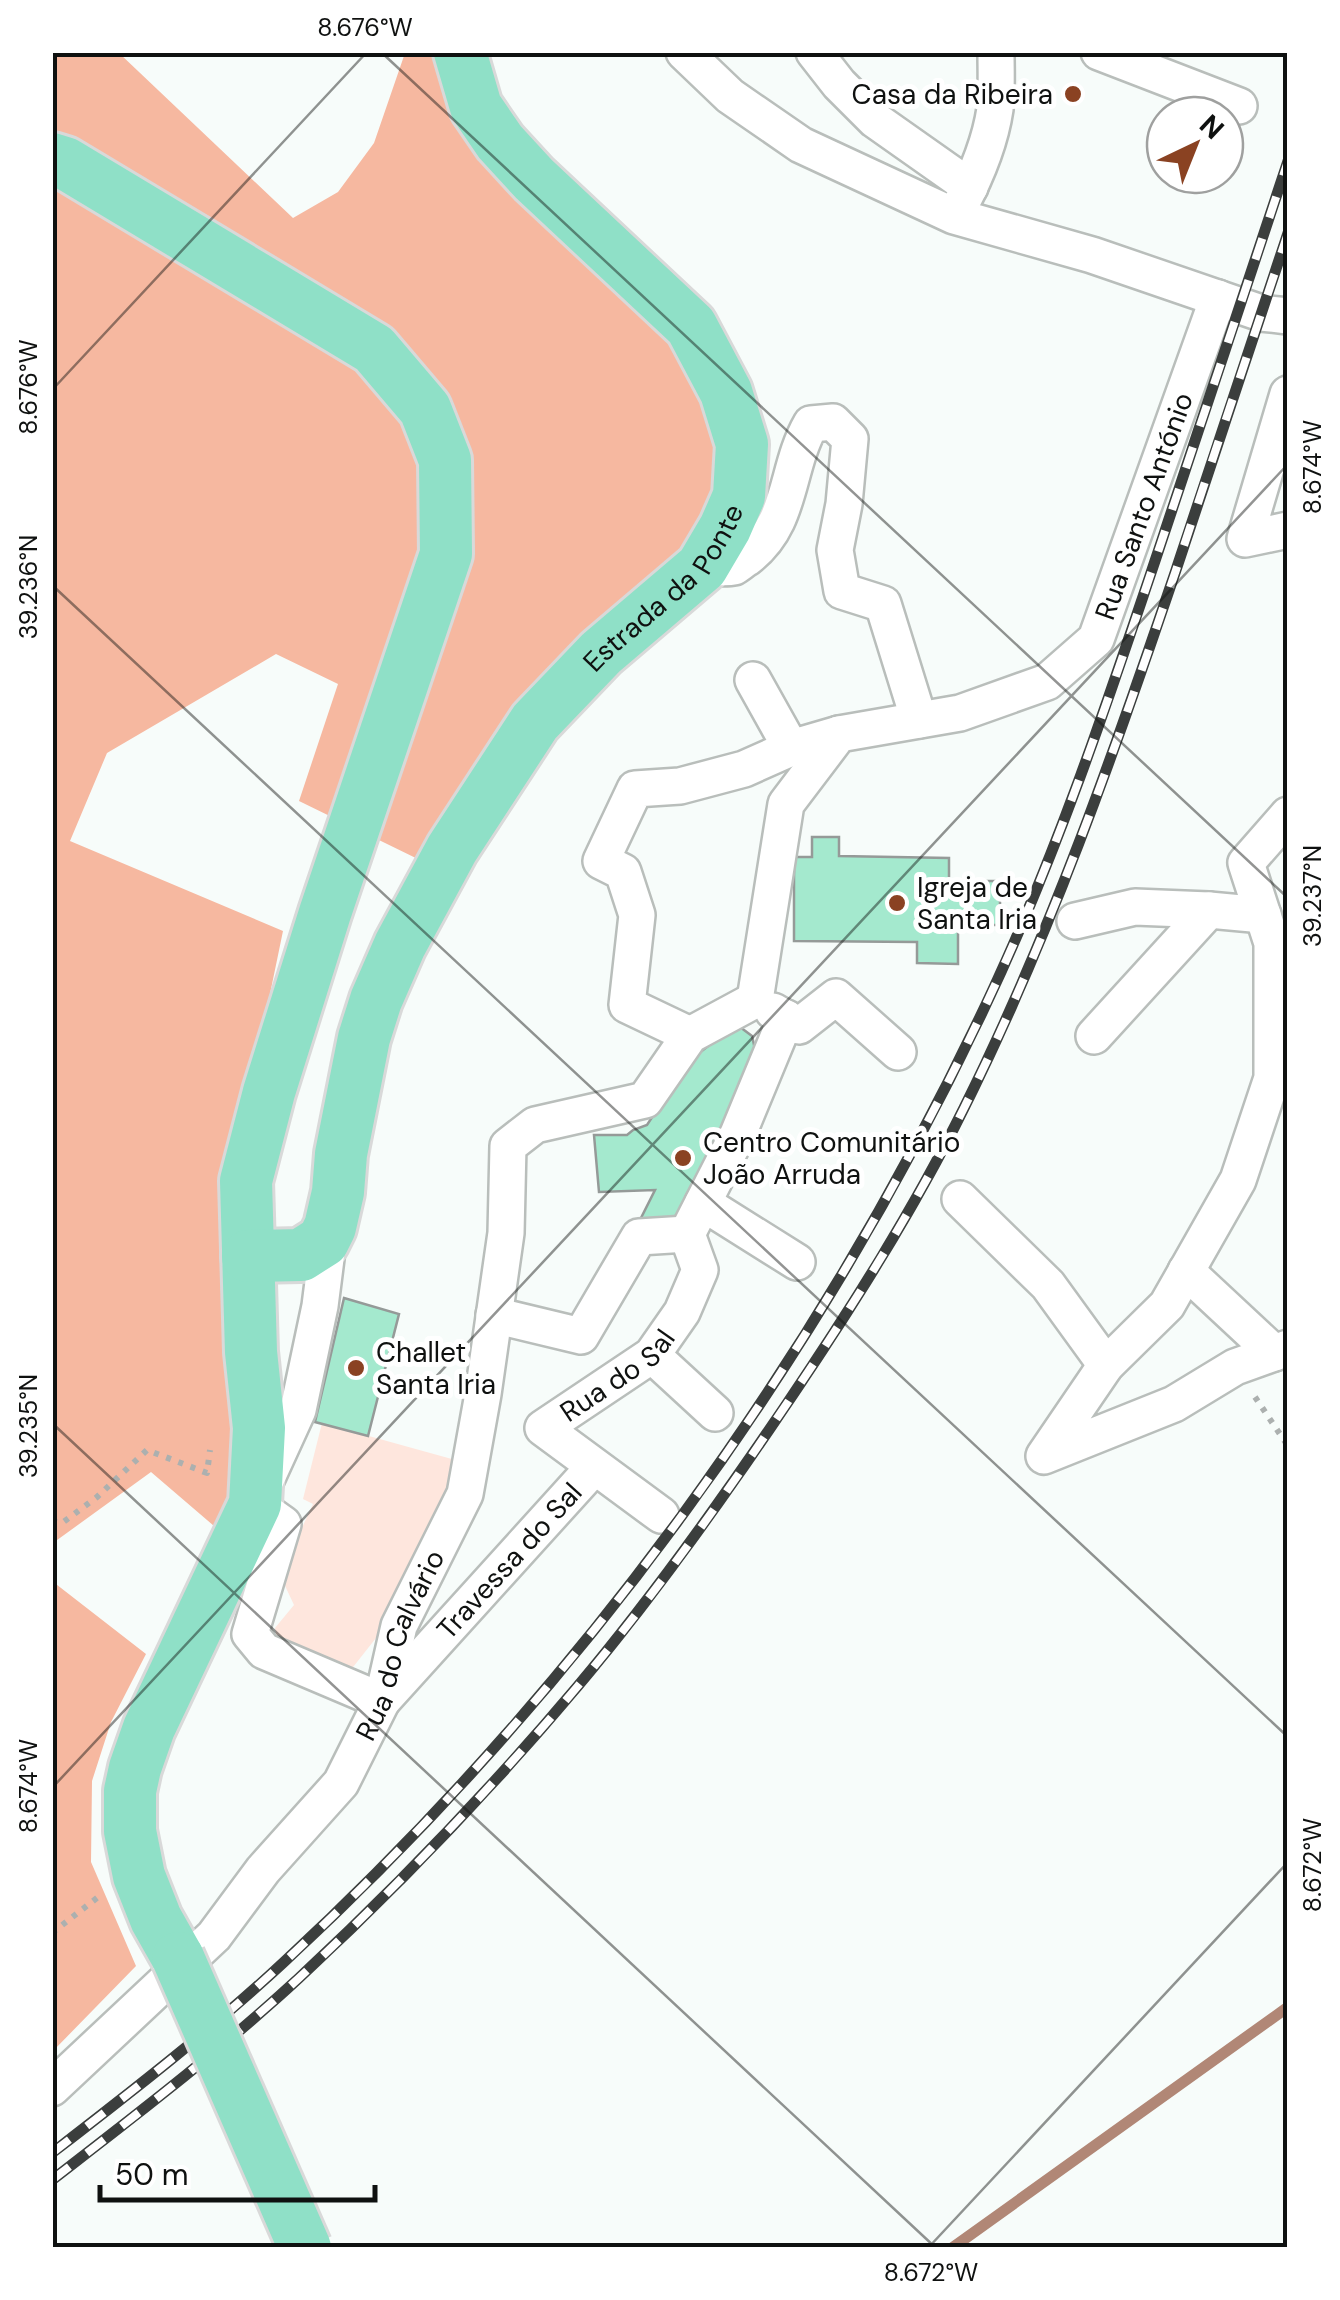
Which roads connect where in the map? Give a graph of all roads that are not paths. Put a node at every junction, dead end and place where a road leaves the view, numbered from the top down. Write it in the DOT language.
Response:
graph roads {
  1 [pos="460,52"];
  2 [pos="684,52"];
  3 [pos="814,52"];
  4 [pos="996,52"];
  5 [pos="1099,52"];
  6 [pos="1210,95"];
  7 [pos="52,159"];
  8 [pos="962,202"];
  9 [pos="1218,298"];
  10 [pos="1288,316"];
  11 [pos="1288,394"];
  12 [pos="1288,530"];
  13 [pos="702,567"];
  14 [pos="753,680"];
  15 [pos="920,720"];
  16 [pos="839,734"];
  17 [pos="792,748"];
  18 [pos="1288,815"];
  19 [pos="1208,910"];
  20 [pos="1075,921"];
  21 [pos="1277,933"];
  22 [pos="771,1009"];
  23 [pos="690,1035"];
  24 [pos="1094,1036"];
  25 [pos="898,1052"];
  26 [pos="960,1199"];
  27 [pos="695,1219"];
  28 [pos="330,1228"];
  29 [pos="248,1256"];
  30 [pos="798,1262"];
  31 [pos="1186,1271"];
  32 [pos="494,1314"];
  33 [pos="1281,1351"];
  34 [pos="652,1355"];
  35 [pos="1106,1365"];
  36 [pos="715,1412"];
  37 [pos="594,1467"];
  38 [pos="254,1504"];
  39 [pos="661,1515"];
  40 [pos="382,1701"];
  41 [pos="167,1974"];
  42 [pos="52,2088"];
  43 [pos="305,2248"];
  1 -- 13 [label="main road, Estrada da Ponte"];
  2 -- 8 [label="street"];
  3 -- 8 [label="street"];
  4 -- 8 [label="street"];
  5 -- 6 [label="street"];
  7 -- 29 [label="main road"];
  8 -- 9 [label="street"];
  9 -- 10 [label="street"];
  9 -- 15 [label="street, Rua Santo António"];
  11 -- 12 [label="street"];
  13 -- 15 [label="street"];
  13 -- 28 [label="main road, Estrada da Ponte"];
  14 -- 17 [label="street"];
  15 -- 16 [label="street, Rua Santo António"];
  16 -- 17 [label="street, Rua Santo António"];
  16 -- 22 [label="street"];
  17 -- 23 [label="street, Rua Santo António"];
  18 -- 21 [label="street"];
  19 -- 20 [label="street"];
  19 -- 21 [label="street"];
  19 -- 24 [label="street"];
  21 -- 31 [label="street"];
  22 -- 23 [label="street"];
  22 -- 25 [label="street"];
  22 -- 27 [label="street"];
  23 -- 32 [label="street, Rua do Calvário"];
  26 -- 35 [label="street"];
  27 -- 30 [label="street"];
  27 -- 32 [label="street"];
  27 -- 34 [label="street, Rua do Sal"];
  28 -- 29 [label="main road"];
  28 -- 38 [label="street"];
  29 -- 38 [label="main road"];
  31 -- 33 [label="street"];
  31 -- 35 [label="street"];
  32 -- 40 [label="street, Rua do Calvário"];
  33 -- 35 [label="street"];
  34 -- 36 [label="street"];
  34 -- 37 [label="street, Rua do Sal"];
  37 -- 39 [label="street, Rua do Sal"];
  37 -- 40 [label="street, Travessa do Sal"];
  38 -- 40 [label="street"];
  38 -- 41 [label="main road"];
  40 -- 41 [label="street, Rua do Calvário"];
  41 -- 42 [label="street, Rua do Calvário"];
  41 -- 43 [label="main road, bridge"];
}
